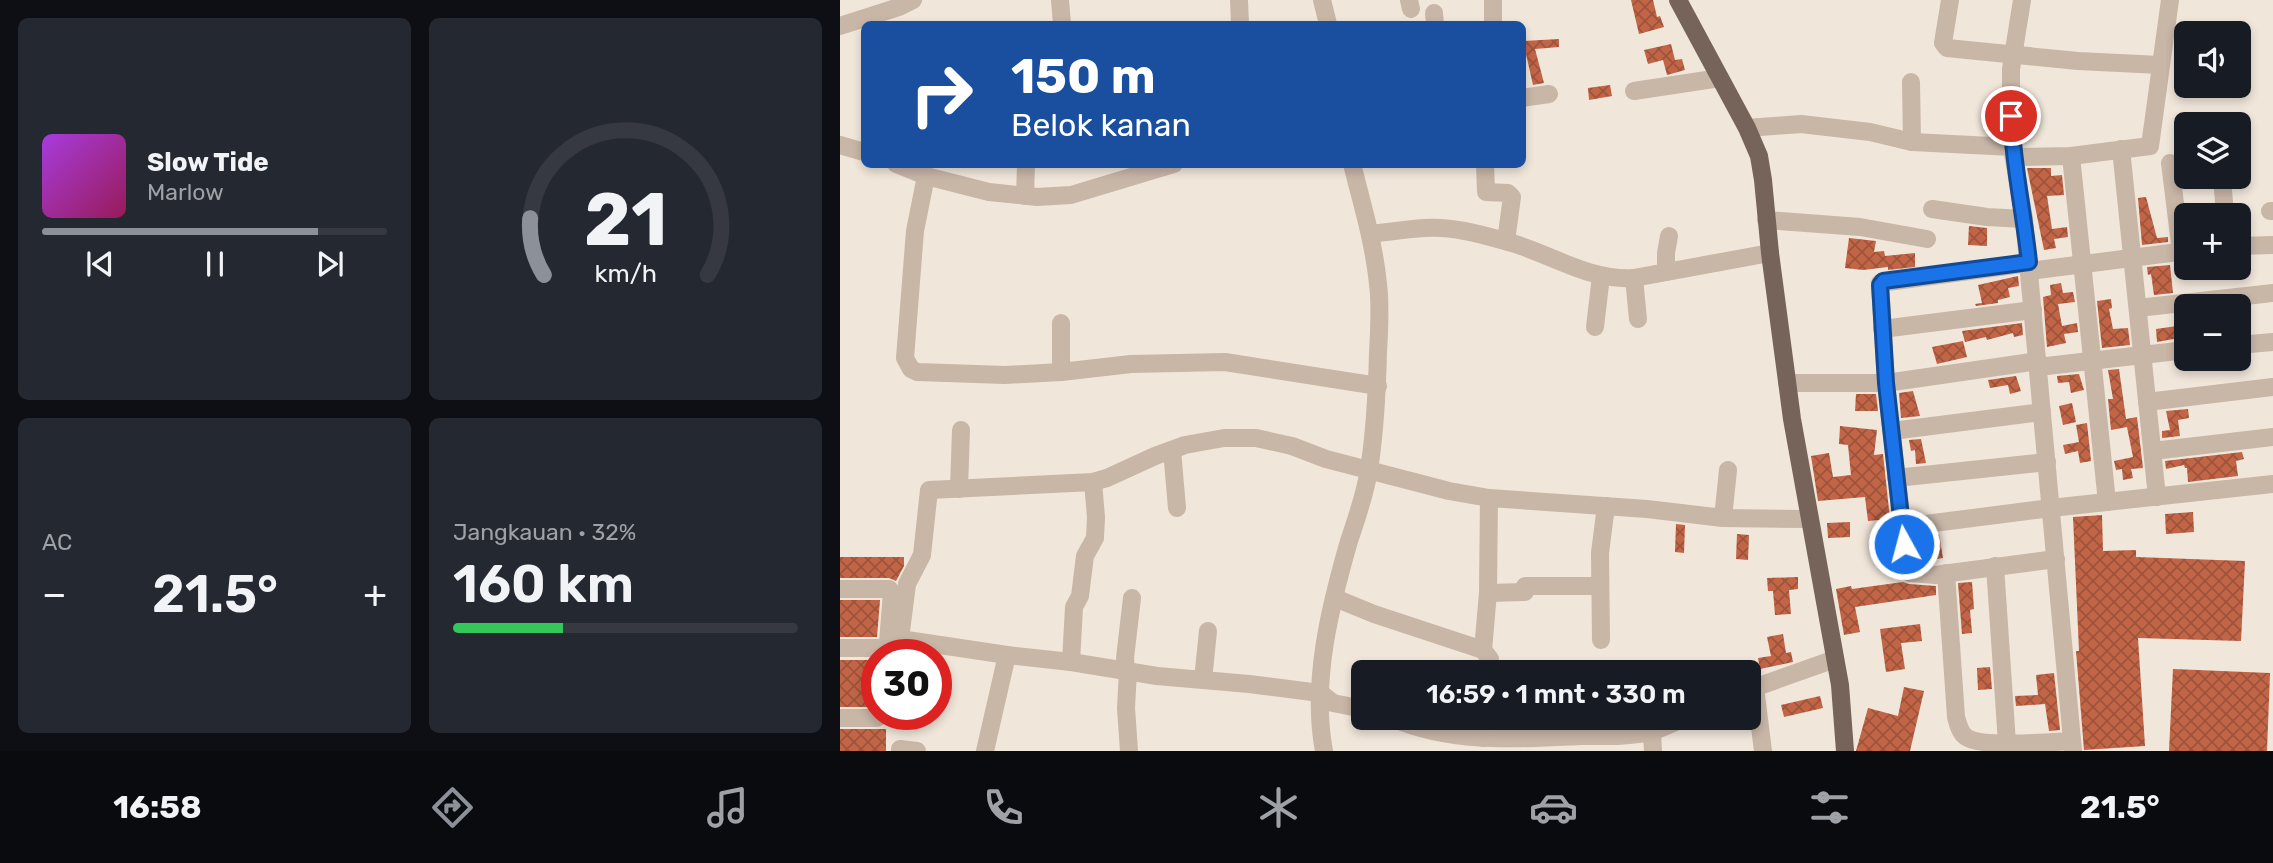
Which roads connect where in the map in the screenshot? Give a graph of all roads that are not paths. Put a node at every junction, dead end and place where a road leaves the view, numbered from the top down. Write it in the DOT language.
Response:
graph roads {
  1 [pos="1060,0"];
  2 [pos="1239,0"];
  3 [pos="1322,0"];
  4 [pos="1493,0"];
  5 [pos="1678,0"];
  6 [pos="1950,0"];
  7 [pos="2022,0"];
  8 [pos="2170,0"];
  9 [pos="905,10"];
  10 [pos="1062,21"];
  11 [pos="1240,21"];
  12 [pos="1327,21"];
  13 [pos="1493,21"];
  14 [pos="840,26"];
  15 [pos="2014,56"];
  16 [pos="2160,65"];
  17 [pos="1720,78"];
  18 [pos="1912,82"];
  19 [pos="1634,91"];
  20 [pos="1549,94"];
  21 [pos="1526,97"];
  22 [pos="1747,128"];
  23 [pos="1912,142"];
  24 [pos="840,145"];
  25 [pos="2150,146"];
  26 [pos="2122,149"];
  27 [pos="861,151"];
  28 [pos="2013,152"];
  29 [pos="2071,156"];
  30 [pos="2174,161"];
  31 [pos="906,168"];
  32 [pos="1026,168"];
  33 [pos="1161,168"];
  34 [pos="1353,168"];
  35 [pos="1485,168"];
  36 [pos="926,176"];
  37 [pos="1025,195"];
  38 [pos="1932,209"];
  39 [pos="2024,219"];
  40 [pos="1766,220"];
  41 [pos="1371,234"];
  42 [pos="1670,236"];
  43 [pos="1927,239"];
  44 [pos="1506,241"];
  45 [pos="2273,245"];
  46 [pos="2251,246"];
  47 [pos="1770,253"];
  48 [pos="2174,253"];
  49 [pos="2133,258"];
  50 [pos="2082,264"];
  51 [pos="2029,267"];
  52 [pos="1666,271"];
  53 [pos="1601,276"];
  54 [pos="1634,278"];
  55 [pos="2273,293"];
  56 [pos="2138,307"];
  57 [pos="2033,310"];
  58 [pos="1638,319"];
  59 [pos="1061,323"];
  60 [pos="1595,327"];
  61 [pos="1882,329"];
  62 [pos="2273,342"];
  63 [pos="2251,344"];
  64 [pos="2174,351"];
  65 [pos="2143,354"];
  66 [pos="2093,359"];
  67 [pos="2038,364"];
  68 [pos="1061,372"];
  69 [pos="1787,383"];
  70 [pos="1886,383"];
  71 [pos="1378,386"];
  72 [pos="2273,387"];
  73 [pos="2147,402"];
  74 [pos="2042,412"];
  75 [pos="961,430"];
  76 [pos="1892,431"];
  77 [pos="2273,437"];
  78 [pos="1172,450"];
  79 [pos="2153,451"];
  80 [pos="2047,463"];
  81 [pos="1369,469"];
  82 [pos="1728,470"];
  83 [pos="1896,478"];
  84 [pos="1094,482"];
  85 [pos="2273,484"];
  86 [pos="959,489"];
  87 [pos="2157,497"];
  88 [pos="1489,498"];
  89 [pos="2108,502"];
  90 [pos="1606,506"];
  91 [pos="1177,508"];
  92 [pos="2051,508"];
  93 [pos="1723,518"];
  94 [pos="1809,519"];
  95 [pos="1902,527"];
  96 [pos="2056,559"];
  97 [pos="1995,566"];
  98 [pos="1946,573"];
  99 [pos="1599,586"];
  100 [pos="840,589"];
  101 [pos="1488,593"];
  102 [pos="1132,598"];
  103 [pos="1335,598"];
  104 [pos="1209,631"];
  105 [pos="888,639"];
  106 [pos="1601,640"];
  107 [pos="840,648"];
  108 [pos="861,649"];
  109 [pos="1483,650"];
  110 [pos="1007,655"];
  111 [pos="1835,659"];
  112 [pos="1490,660"];
  113 [pos="1071,662"];
  114 [pos="1127,670"];
  115 [pos="1203,680"];
  116 [pos="1761,685"];
  117 [pos="1320,693"];
  118 [pos="1351,707"];
  119 [pos="840,718"];
  120 [pos="861,718"];
  121 [pos="1429,730"];
  122 [pos="1484,730"];
  123 [pos="1657,730"];
  124 [pos="1759,730"];
  125 [pos="1652,732"];
  126 [pos="1484,738"];
  127 [pos="2007,743"];
  128 [pos="1528,744"];
  129 [pos="2072,746"];
  130 [pos="985,751"];
  131 [pos="1129,751"];
  132 [pos="1324,751"];
  133 [pos="1653,751"];
  134 [pos="1763,751"];
  135 [pos="1845,751"];
  1 -- 10 [label="street"];
  2 -- 11 [label="street"];
  3 -- 12 [label="street"];
  4 -- 13 [label="street"];
  5 -- 17 [label="main road"];
  6 -- 15 [label="street"];
  7 -- 15 [label="street"];
  8 -- 16 [label="street"];
  9 -- 14 [label="street"];
  15 -- 16 [label="street"];
  15 -- 28 [label="street"];
  16 -- 25 [label="street"];
  17 -- 19 [label="street"];
  17 -- 22 [label="main road"];
  18 -- 23 [label="street"];
  20 -- 21 [label="street"];
  22 -- 23 [label="street"];
  22 -- 40 [label="main road"];
  23 -- 28 [label="street"];
  24 -- 27 [label="street"];
  25 -- 26 [label="street"];
  25 -- 30 [label="street"];
  26 -- 29 [label="street"];
  26 -- 49 [label="street"];
  28 -- 29 [label="street"];
  28 -- 39 [label="street"];
  29 -- 50 [label="street"];
  31 -- 36 [label="street"];
  32 -- 37 [label="street"];
  33 -- 37 [label="street"];
  34 -- 41 [label="street"];
  35 -- 44 [label="street"];
  36 -- 37 [label="street"];
  36 -- 68 [label="street"];
  38 -- 39 [label="street"];
  39 -- 51 [label="street"];
  40 -- 43 [label="street"];
  40 -- 47 [label="main road"];
  41 -- 44 [label="street"];
  41 -- 71 [label="street"];
  42 -- 52 [label="street"];
  44 -- 53 [label="street"];
  45 -- 46 [label="street"];
  47 -- 52 [label="street"];
  47 -- 69 [label="main road"];
  48 -- 49 [label="street"];
  49 -- 50 [label="street"];
  49 -- 56 [label="street"];
  50 -- 51 [label="street"];
  50 -- 66 [label="street"];
  51 -- 57 [label="street"];
  51 -- 61 [label="street"];
  52 -- 54 [label="street"];
  53 -- 54 [label="street"];
  53 -- 60 [label="street"];
  54 -- 58 [label="street"];
  55 -- 56 [label="street"];
  56 -- 65 [label="street"];
  57 -- 61 [label="street"];
  57 -- 67 [label="street"];
  59 -- 68 [label="street"];
  61 -- 70 [label="street"];
  62 -- 63 [label="street"];
  64 -- 65 [label="street"];
  65 -- 66 [label="street"];
  65 -- 73 [label="street"];
  66 -- 67 [label="street"];
  66 -- 89 [label="street"];
  67 -- 70 [label="street"];
  67 -- 74 [label="street"];
  68 -- 71 [label="street"];
  69 -- 70 [label="street"];
  69 -- 94 [label="main road"];
  70 -- 76 [label="street"];
  71 -- 81 [label="street"];
  72 -- 73 [label="street"];
  73 -- 79 [label="street"];
  74 -- 76 [label="street"];
  74 -- 80 [label="street"];
  75 -- 86 [label="street"];
  76 -- 83 [label="street"];
  77 -- 79 [label="street"];
  78 -- 81 [label="street"];
  78 -- 84 [label="street"];
  78 -- 91 [label="street"];
  79 -- 87 [label="street"];
  80 -- 83 [label="street"];
  80 -- 92 [label="street"];
  81 -- 88 [label="street"];
  81 -- 103 [label="street"];
  82 -- 93 [label="street"];
  83 -- 95 [label="street"];
  84 -- 86 [label="street"];
  84 -- 113 [label="street"];
  85 -- 87 [label="street"];
  86 -- 110 [label="street"];
  87 -- 89 [label="street"];
  88 -- 90 [label="street"];
  88 -- 101 [label="street"];
  89 -- 92 [label="street"];
  90 -- 93 [label="street"];
  90 -- 99 [label="street"];
  92 -- 95 [label="street"];
  92 -- 96 [label="street"];
  93 -- 94 [label="street"];
  94 -- 111 [label="main road"];
  95 -- 98 [label="street"];
  96 -- 97 [label="street"];
  96 -- 129 [label="street"];
  97 -- 98 [label="street"];
  97 -- 127 [label="street"];
  98 -- 127 [label="street"];
  99 -- 101 [label="street"];
  99 -- 106 [label="street"];
  100 -- 105 [label="street"];
  101 -- 109 [label="street"];
  102 -- 114 [label="street"];
  103 -- 109 [label="street"];
  103 -- 117 [label="street"];
  104 -- 115 [label="street"];
  107 -- 108 [label="street"];
  109 -- 112 [label="street"];
  110 -- 113 [label="street"];
  110 -- 130 [label="street"];
  111 -- 116 [label="street"];
  111 -- 135 [label="main road"];
  113 -- 114 [label="street"];
  114 -- 115 [label="street"];
  114 -- 131 [label="street"];
  115 -- 117 [label="street"];
  117 -- 118 [label="street"];
  117 -- 132 [label="street"];
  119 -- 120 [label="street"];
  121 -- 126 [label="street"];
  122 -- 126 [label="street"];
  123 -- 125 [label="street"];
  124 -- 134 [label="street"];
  125 -- 128 [label="street"];
  125 -- 133 [label="street"];
  126 -- 128 [label="street"];
  127 -- 129 [label="street"];
}
